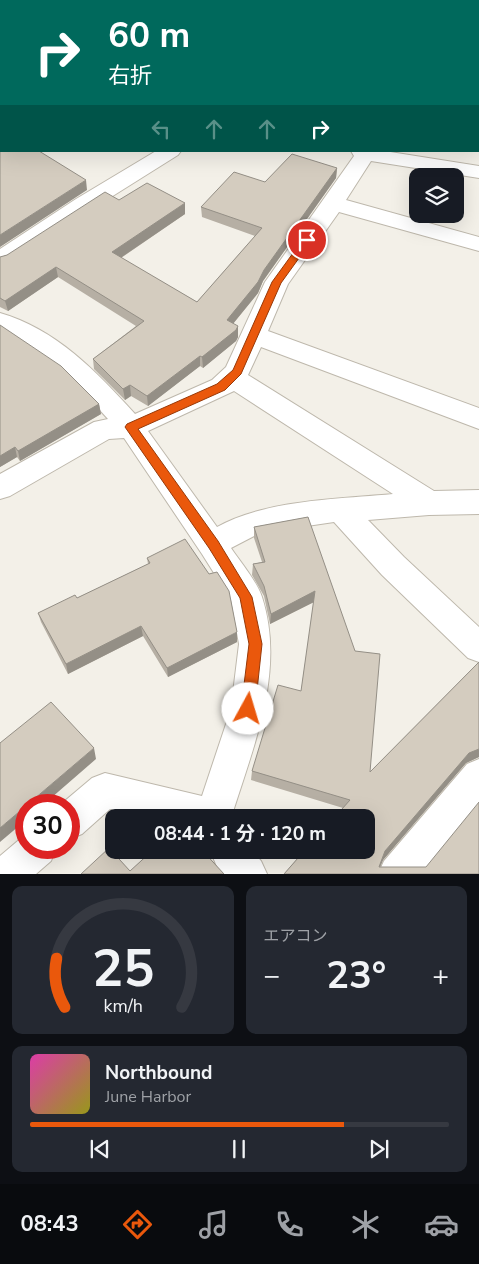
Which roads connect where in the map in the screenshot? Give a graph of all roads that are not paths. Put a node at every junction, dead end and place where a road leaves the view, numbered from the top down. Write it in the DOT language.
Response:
graph roads {
  1 [pos="170,152"];
  2 [pos="364,152"];
  3 [pos="479,172"];
  4 [pos="333,203"];
  5 [pos="479,244"];
  6 [pos="0,259"];
  7 [pos="0,322"];
  8 [pos="254,335"];
  9 [pos="232,377"];
  10 [pos="479,419"];
  11 [pos="131,427"];
  12 [pos="0,488"];
  13 [pos="479,502"];
  14 [pos="429,503"];
  15 [pos="341,510"];
  16 [pos="213,545"];
  17 [pos="479,648"];
  18 [pos="479,776"];
  19 [pos="181,809"];
  20 [pos="216,809"];
  21 [pos="80,812"];
  22 [pos="25,859"];
  23 [pos="234,859"];
  24 [pos="7,874"];
  25 [pos="248,874"];
  26 [pos="397,874"];
  1 -- 6 [label="street"];
  2 -- 3 [label="street"];
  2 -- 4 [label="street"];
  4 -- 5 [label="street"];
  4 -- 8 [label="street"];
  7 -- 11 [label="street"];
  8 -- 9 [label="street"];
  8 -- 10 [label="street"];
  9 -- 11 [label="street"];
  9 -- 14 [label="street"];
  11 -- 12 [label="street"];
  11 -- 16 [label="street"];
  13 -- 14 [label="street"];
  14 -- 15 [label="street"];
  15 -- 16 [label="street"];
  15 -- 17 [label="street"];
  16 -- 20 [label="street"];
  18 -- 26 [label="street"];
  19 -- 21 [label="street"];
  22 -- 24 [label="street"];
  23 -- 25 [label="street"];
}
